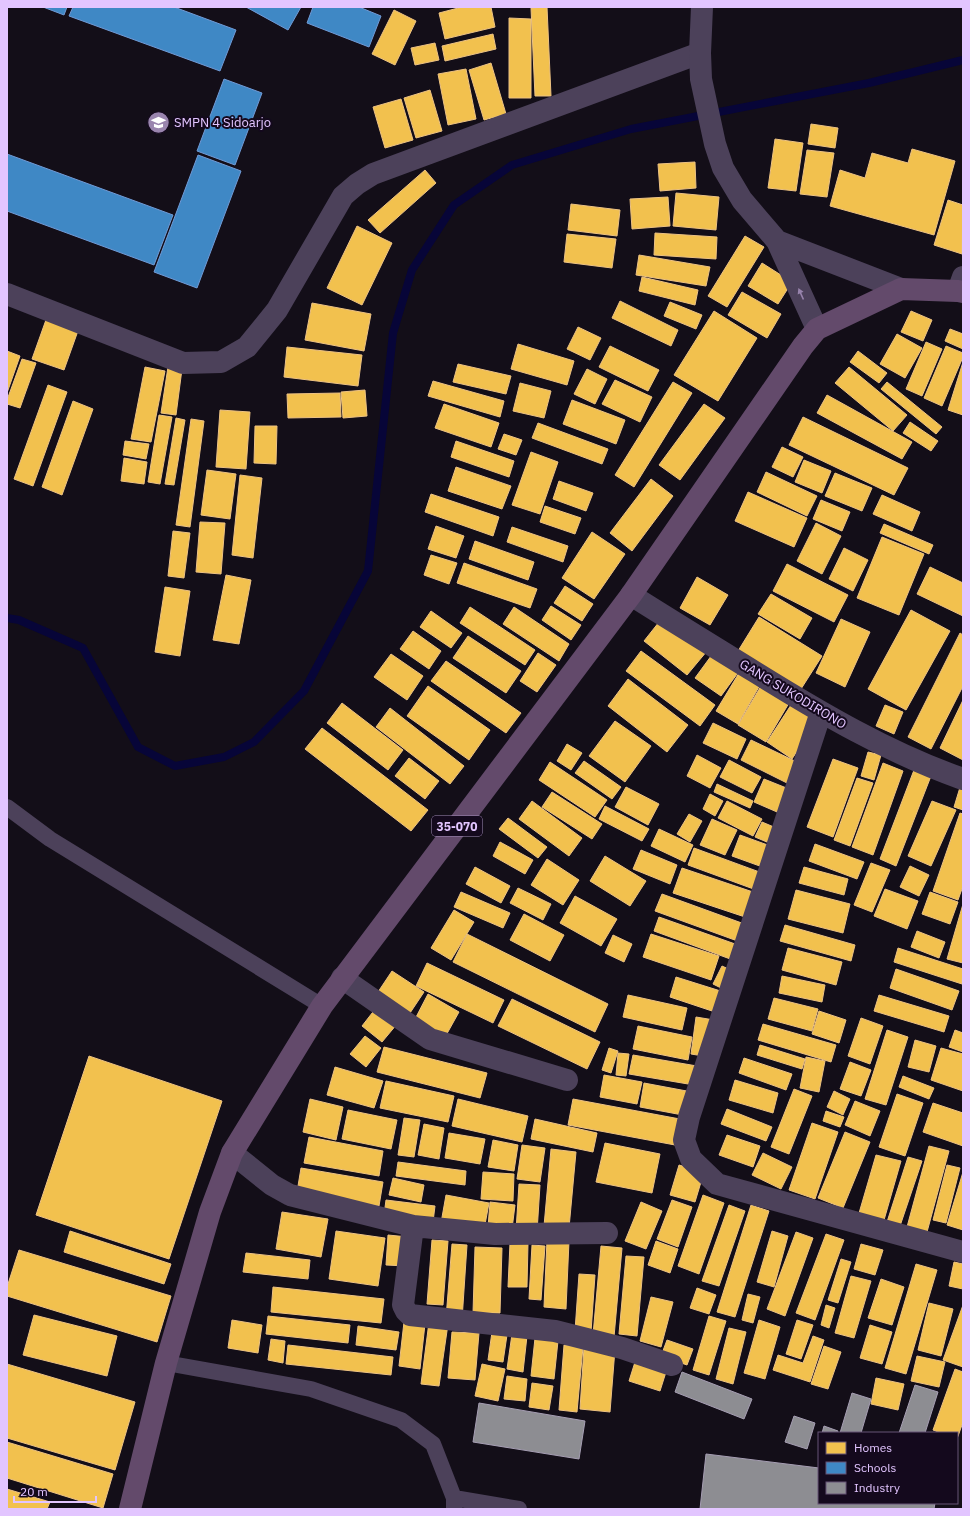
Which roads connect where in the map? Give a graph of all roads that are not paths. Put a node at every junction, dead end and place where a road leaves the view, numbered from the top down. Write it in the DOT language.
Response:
graph roads {
  1 [pos="702,7"];
  2 [pos="700,53"];
  3 [pos="777,241"];
  4 [pos="961,287"];
  5 [pos="901,289"];
  6 [pos="7,294"];
  7 [pos="817,329"];
  8 [pos="631,595"];
  9 [pos="820,712"];
  10 [pos="963,779"];
  11 [pos="7,807"];
  12 [pos="342,978"];
  13 [pos="322,1006"];
  14 [pos="567,1080"];
  15 [pos="232,1153"];
  16 [pos="413,1226"];
  17 [pos="607,1233"];
  18 [pos="963,1252"];
  19 [pos="166,1363"];
  20 [pos="672,1365"];
  21 [pos="454,1504"];
  22 [pos="130,1509"];
  23 [pos="519,1509"];
  1 -- 2 [label="street"];
  2 -- 3 [label="street"];
  2 -- 6 [label="street"];
  3 -- 5 [label="street"];
  7 -- 3 [label="street, one-way"];
  4 -- 5 [label="main road, 35-070"];
  5 -- 7 [label="main road, 35-070"];
  7 -- 8 [label="main road, 35-070"];
  8 -- 9 [label="street, GANG SUKODIRONO"];
  8 -- 12 [label="main road, 35-070"];
  9 -- 10 [label="street, GANG SUKODIRONO"];
  9 -- 18 [label="street"];
  11 -- 13 [label="lane"];
  12 -- 13 [label="main road, 35-070"];
  12 -- 14 [label="street"];
  13 -- 15 [label="main road, 35-070"];
  15 -- 16 [label="street"];
  15 -- 19 [label="main road, 35-070"];
  16 -- 17 [label="street"];
  16 -- 20 [label="street"];
  19 -- 21 [label="lane"];
  19 -- 22 [label="main road, 35-070"];
  21 -- 23 [label="lane"];
}
